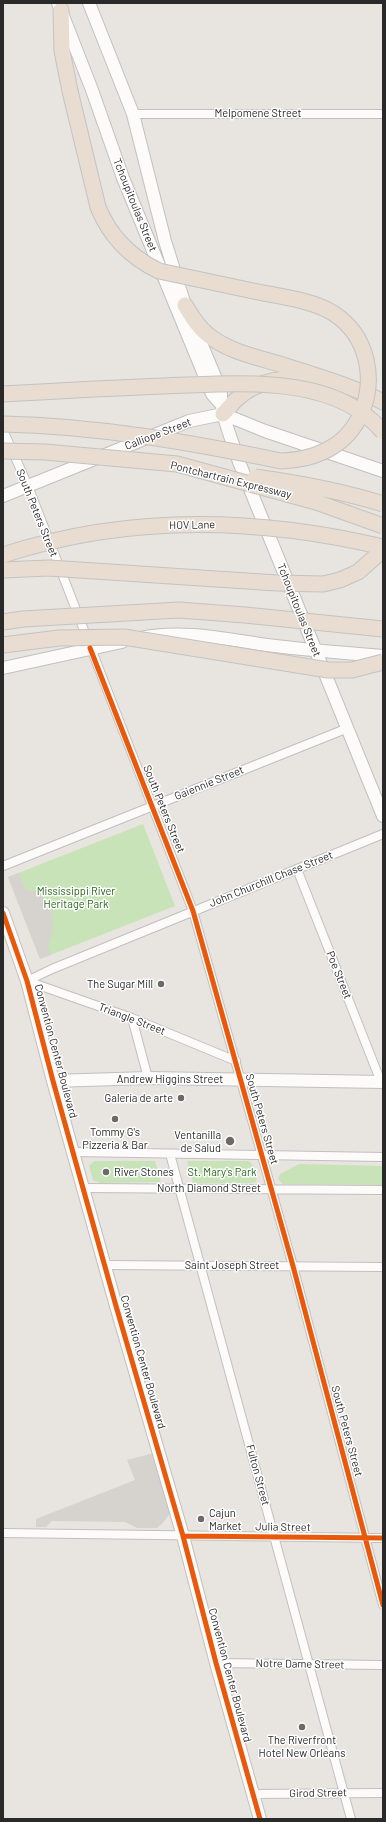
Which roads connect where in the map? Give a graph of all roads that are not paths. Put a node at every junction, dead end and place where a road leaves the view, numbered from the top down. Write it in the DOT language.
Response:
graph roads {
  1 [pos="89,3"];
  2 [pos="59,6"];
  3 [pos="133,114"];
  4 [pos="383,114"];
  5 [pos="185,305"];
  6 [pos="323,379"];
  7 [pos="3,394"];
  8 [pos="383,402"];
  9 [pos="222,409"];
  10 [pos="3,424"];
  11 [pos="3,430"];
  12 [pos="383,432"];
  13 [pos="3,451"];
  14 [pos="177,464"];
  15 [pos="383,471"];
  16 [pos="28,486"];
  17 [pos="3,496"];
  18 [pos="383,504"];
  19 [pos="383,526"];
  20 [pos="383,547"];
  21 [pos="383,550"];
  22 [pos="3,555"];
  23 [pos="3,570"];
  24 [pos="3,622"];
  25 [pos="383,629"];
  26 [pos="3,646"];
  27 [pos="90,648"];
  28 [pos="316,651"];
  29 [pos="383,656"];
  30 [pos="383,662"];
  31 [pos="3,668"];
  32 [pos="348,728"];
  33 [pos="151,806"];
  34 [pos="383,816"];
  35 [pos="383,834"];
  36 [pos="3,866"];
  37 [pos="297,869"];
  38 [pos="193,911"];
  39 [pos="3,913"];
  40 [pos="27,981"];
  41 [pos="132,1018"];
  42 [pos="236,1061"];
  43 [pos="148,1078"];
  44 [pos="241,1080"];
  45 [pos="53,1081"];
  46 [pos="382,1082"];
  47 [pos="74,1152"];
  48 [pos="170,1154"];
  49 [pos="262,1156"];
  50 [pos="383,1157"];
  51 [pos="84,1188"];
  52 [pos="179,1188"];
  53 [pos="271,1188"];
  54 [pos="383,1190"];
  55 [pos="105,1265"];
  56 [pos="200,1265"];
  57 [pos="293,1266"];
  58 [pos="383,1267"];
  59 [pos="3,1533"];
  60 [pos="184,1536"];
  61 [pos="275,1537"];
  62 [pos="365,1538"];
  63 [pos="383,1538"];
  64 [pos="383,1605"];
  65 [pos="216,1663"];
  66 [pos="308,1664"];
  67 [pos="383,1665"];
  68 [pos="342,1792"];
  69 [pos="383,1793"];
  70 [pos="252,1794"];
  71 [pos="260,1819"];
  72 [pos="351,1819"];
  1 -- 3 [label="street, Tchoupitoulas Street"];
  2 -- 9 [label="street, Tchoupitoulas Street"];
  2 -- 10 [label="highway, bridge"];
  3 -- 4 [label="street, Melpomene Street"];
  3 -- 5 [label="street, Tchoupitoulas Street"];
  5 -- 6 [label="highway"];
  5 -- 9 [label="street, Tchoupitoulas Street"];
  6 -- 8 [label="highway"];
  6 -- 9 [label="highway"];
  7 -- 12 [label="highway, bridge"];
  9 -- 15 [label="street"];
  9 -- 16 [label="street, Calliope Street"];
  9 -- 28 [label="street, Tchoupitoulas Street"];
  11 -- 16 [label="street, South Peters Street"];
  13 -- 14 [label="highway, Pontchartrain Expressway, bridge"];
  14 -- 18 [label="highway, bridge"];
  14 -- 19 [label="highway, Pontchartrain Expressway, bridge"];
  16 -- 17 [label="street, Calliope Street"];
  16 -- 27 [label="street, South Peters Street"];
  20 -- 22 [label="highway, HOV Lane, bridge"];
  21 -- 23 [label="highway, bridge"];
  24 -- 25 [label="highway, bridge"];
  26 -- 30 [label="highway, bridge"];
  27 -- 28 [label="street"];
  27 -- 31 [label="street"];
  27 -- 33 [label="street, South Peters Street"];
  28 -- 29 [label="street"];
  28 -- 32 [label="street, Tchoupitoulas Street"];
  32 -- 33 [label="street, Gaiennie Street"];
  32 -- 34 [label="street, Tchoupitoulas Street"];
  33 -- 36 [label="street, Gaiennie Street"];
  33 -- 38 [label="street, South Peters Street"];
  35 -- 37 [label="street, John Churchill Chase Street"];
  37 -- 38 [label="street, John Churchill Chase Street"];
  37 -- 46 [label="street, Poe Street"];
  38 -- 40 [label="street, John Churchill Chase Street"];
  38 -- 42 [label="street, South Peters Street"];
  39 -- 40 [label="street, Convention Center Boulevard"];
  40 -- 41 [label="street, Triangle Street"];
  40 -- 45 [label="street, Convention Center Boulevard"];
  41 -- 42 [label="street, Triangle Street"];
  41 -- 43 [label="street"];
  42 -- 44 [label="street, South Peters Street"];
  43 -- 44 [label="street, Andrew Higgins Street"];
  43 -- 45 [label="street, Andrew Higgins Street"];
  44 -- 46 [label="street, Andrew Higgins Street"];
  44 -- 49 [label="street, South Peters Street"];
  45 -- 47 [label="street, Convention Center Boulevard"];
  47 -- 48 [label="street"];
  47 -- 51 [label="street, Convention Center Boulevard"];
  48 -- 49 [label="street"];
  48 -- 52 [label="street, Fulton Street"];
  49 -- 50 [label="street"];
  49 -- 53 [label="street, South Peters Street"];
  51 -- 52 [label="street, North Diamond Street"];
  51 -- 55 [label="street, Convention Center Boulevard"];
  52 -- 53 [label="street, North Diamond Street"];
  52 -- 56 [label="street, Fulton Street"];
  53 -- 54 [label="street, North Diamond Street"];
  53 -- 57 [label="street, South Peters Street"];
  55 -- 56 [label="street, Saint Joseph Street"];
  55 -- 60 [label="street, Convention Center Boulevard"];
  56 -- 57 [label="street, Saint Joseph Street"];
  56 -- 61 [label="street, Fulton Street"];
  57 -- 58 [label="street, Saint Joseph Street"];
  57 -- 62 [label="street, South Peters Street"];
  59 -- 60 [label="street, Julia Street"];
  60 -- 61 [label="street, Julia Street"];
  60 -- 65 [label="street, Convention Center Boulevard"];
  61 -- 62 [label="street, Julia Street"];
  61 -- 66 [label="street, Fulton Street"];
  62 -- 63 [label="street, Julia Street"];
  62 -- 64 [label="street, South Peters Street"];
  65 -- 66 [label="street, Notre Dame Street"];
  65 -- 70 [label="street, Convention Center Boulevard"];
  66 -- 67 [label="street, Notre Dame Street"];
  66 -- 68 [label="street, Fulton Street"];
  68 -- 69 [label="street, Girod Street"];
  68 -- 70 [label="street, Girod Street"];
  68 -- 72 [label="street, Fulton Street"];
  70 -- 71 [label="street, Convention Center Boulevard"];
}
